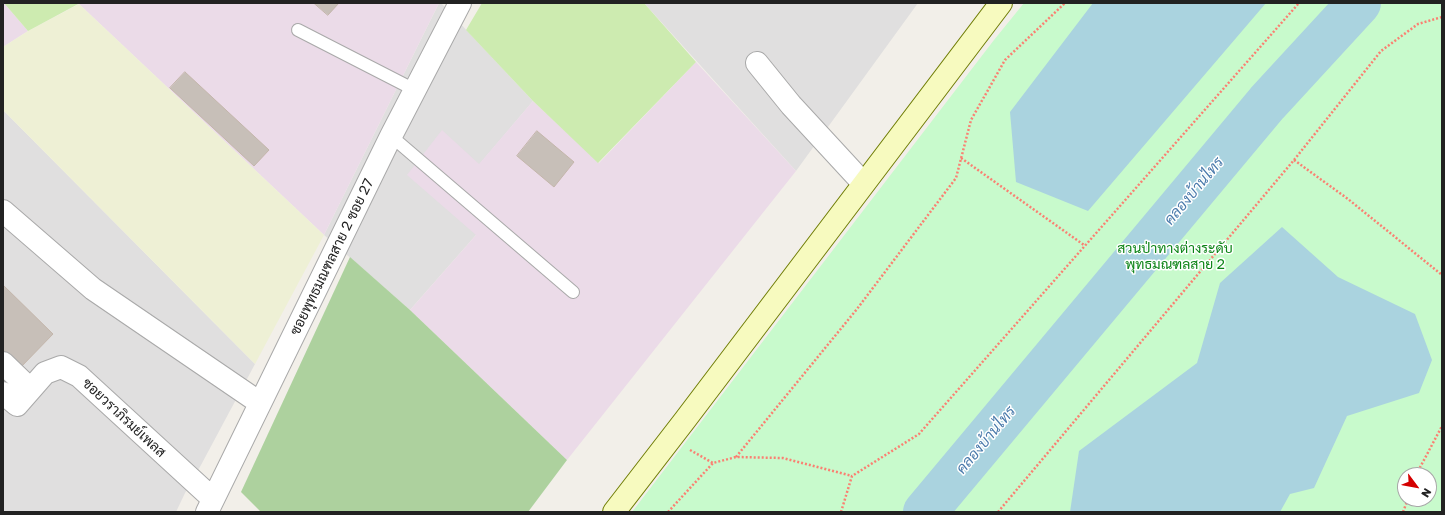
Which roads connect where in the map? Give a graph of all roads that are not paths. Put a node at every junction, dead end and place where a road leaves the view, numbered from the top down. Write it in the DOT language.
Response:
graph roads {
  1 [pos="460,3"];
  2 [pos="1001,3"];
  3 [pos="298,30"];
  4 [pos="757,63"];
  5 [pos="415,90"];
  6 [pos="391,136"];
  7 [pos="863,183"];
  8 [pos="3,211"];
  9 [pos="573,292"];
  10 [pos="3,363"];
  11 [pos="30,389"];
  12 [pos="3,393"];
  13 [pos="260,403"];
  14 [pos="210,506"];
  15 [pos="614,512"];
  1 -- 5 [label="street, ซอยพุทธมณฑลสาย 2 ซอย 27"];
  2 -- 7 [label="main road"];
  3 -- 5 [label="lane"];
  4 -- 7 [label="street"];
  5 -- 6 [label="street, ซอยพุทธมณฑลสาย 2 ซอย 27"];
  6 -- 9 [label="lane"];
  6 -- 13 [label="street, ซอยพุทธมณฑลสาย 2 ซอย 27"];
  7 -- 15 [label="main road"];
  8 -- 13 [label="street"];
  10 -- 11 [label="street"];
  11 -- 12 [label="street, ซอยวราภิรมย์เพลส"];
  11 -- 14 [label="street, ซอยวราภิรมย์เพลส"];
  13 -- 14 [label="street, ซอยพุทธมณฑลสาย 2 ซอย 27"];
}
